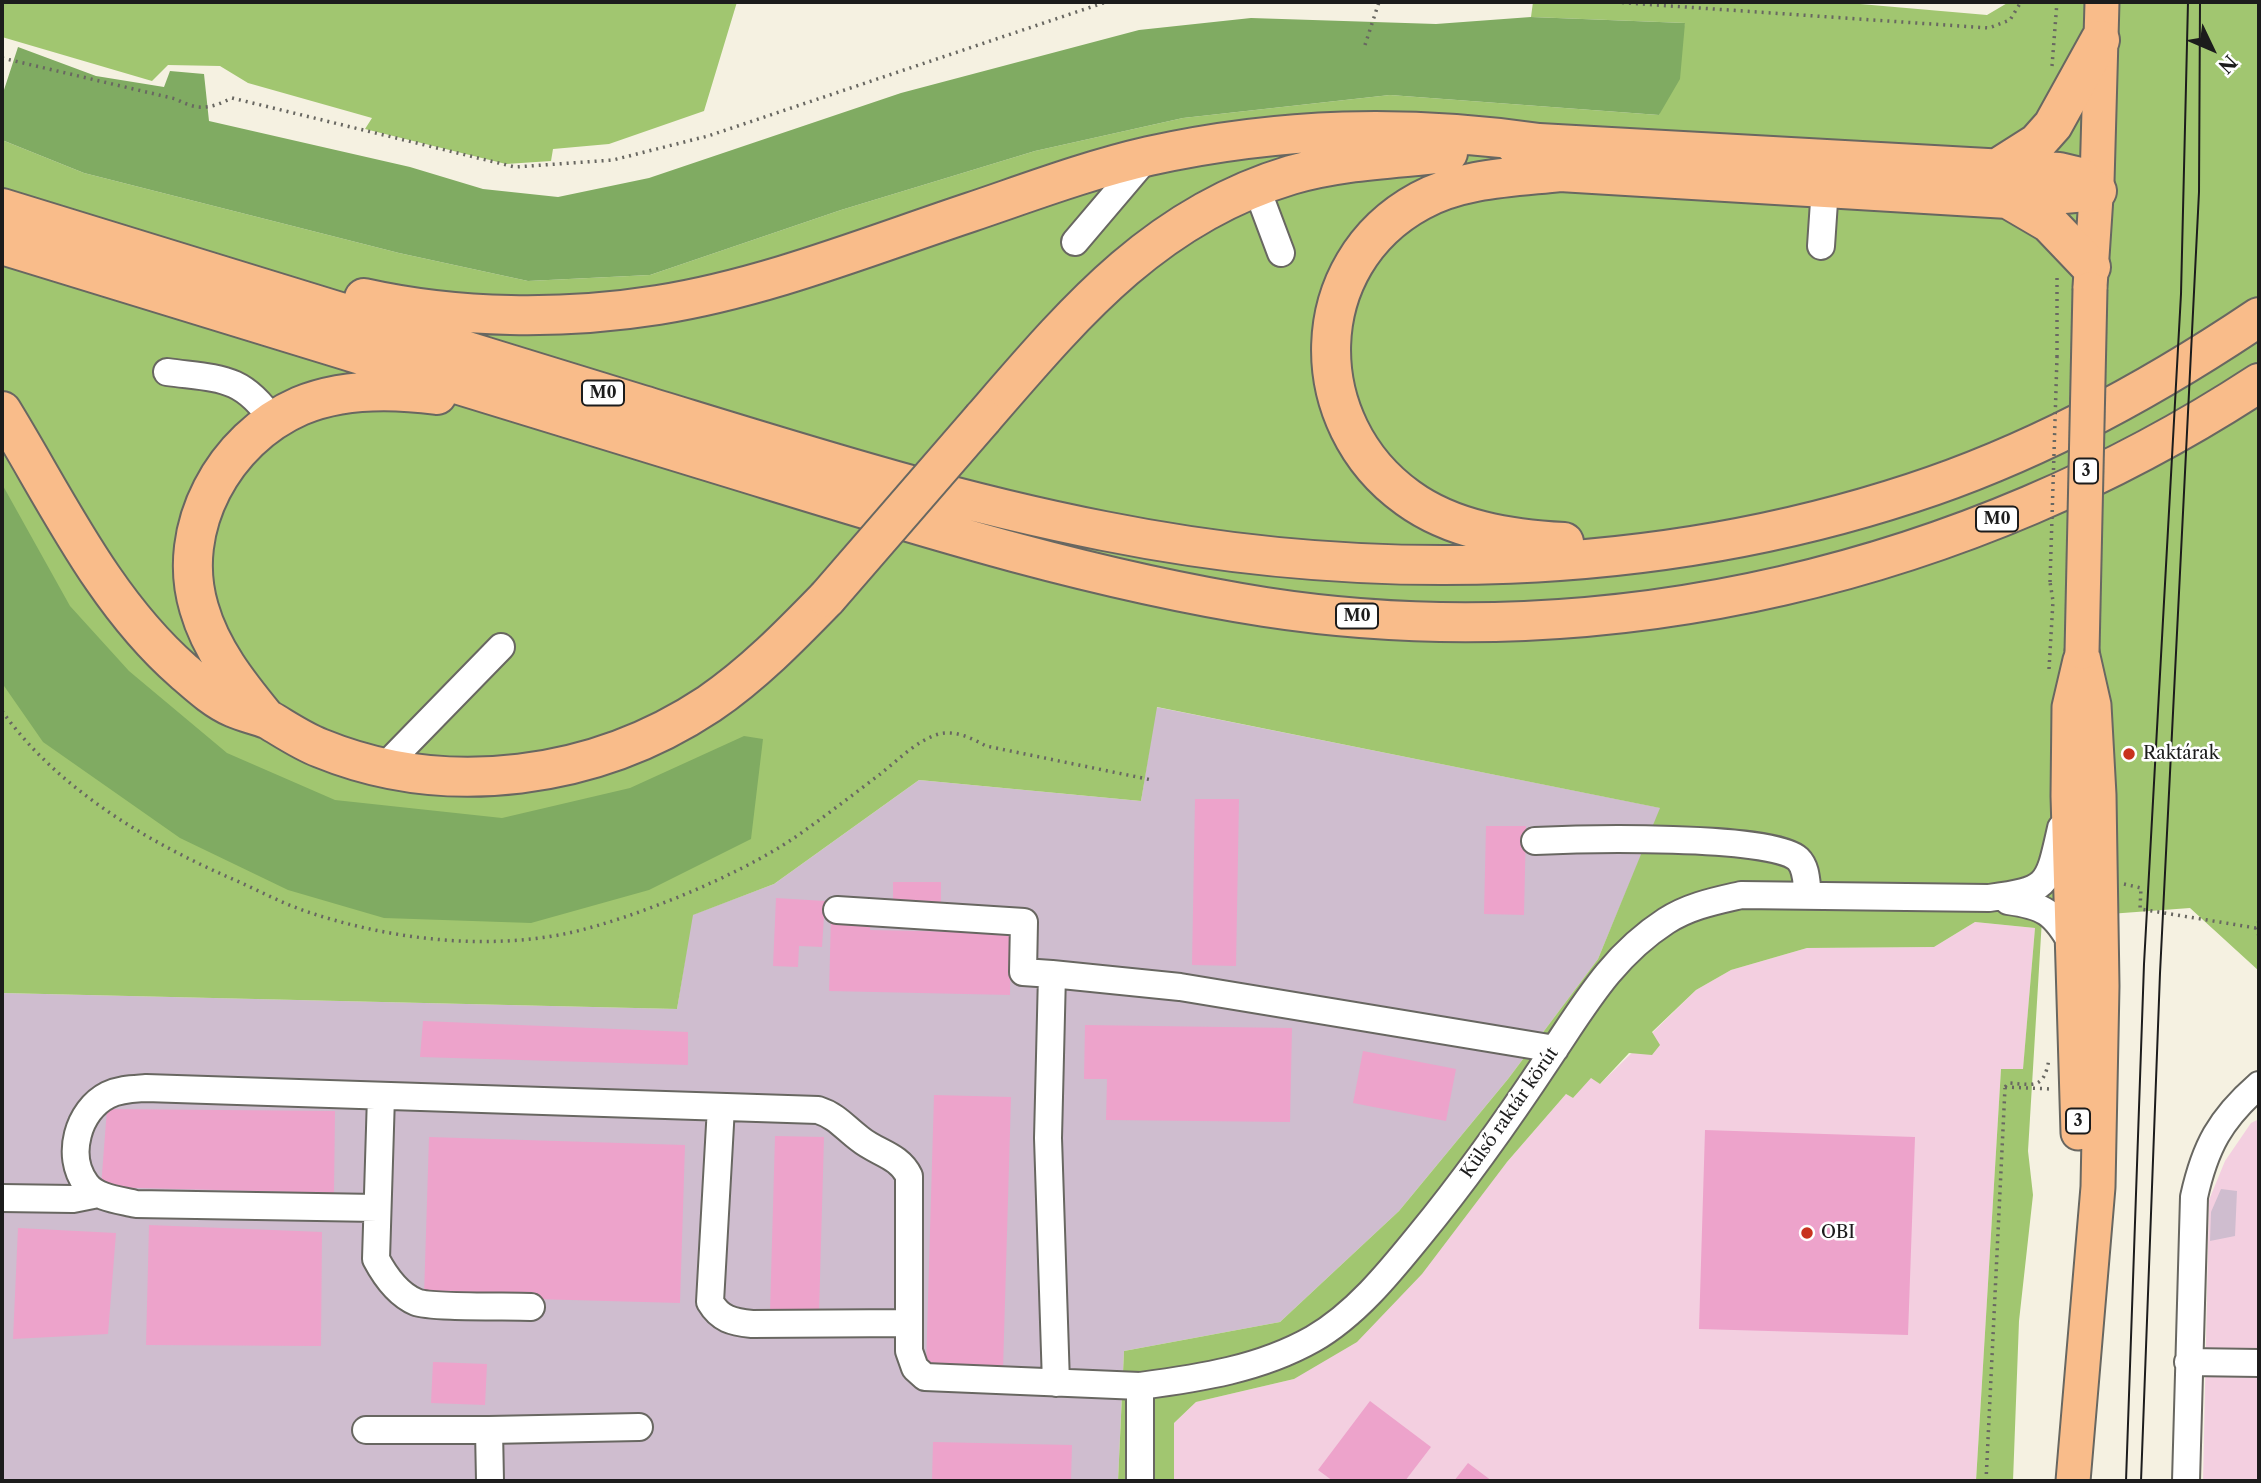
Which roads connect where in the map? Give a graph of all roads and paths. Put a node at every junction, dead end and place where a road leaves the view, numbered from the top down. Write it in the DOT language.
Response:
graph roads {
  1 [pos="1106,2"];
  2 [pos="1379,2"];
  3 [pos="1534,2"];
  4 [pos="1612,2"];
  5 [pos="2021,2"];
  6 [pos="2102,2"];
  7 [pos="2100,40"];
  8 [pos="1365,45"];
  9 [pos="2,58"];
  10 [pos="1148,156"];
  11 [pos="1549,157"];
  12 [pos="2002,184"];
  13 [pos="2097,186"];
  14 [pos="1825,187"];
  15 [pos="1257,188"];
  16 [pos="2,208"];
  17 [pos="1075,242"];
  18 [pos="2,245"];
  19 [pos="1821,246"];
  20 [pos="1280,253"];
  21 [pos="2090,278"];
  22 [pos="249,285"];
  23 [pos="2259,317"];
  24 [pos="2057,357"];
  25 [pos="167,372"];
  26 [pos="2259,383"];
  27 [pos="2,411"];
  28 [pos="542,411"];
  29 [pos="273,421"];
  30 [pos="1699,545"];
  31 [pos="2050,582"];
  32 [pos="501,647"];
  33 [pos="2082,652"];
  34 [pos="2,711"];
  35 [pos="266,719"];
  36 [pos="383,768"];
  37 [pos="1152,780"];
  38 [pos="2068,796"];
  39 [pos="1535,841"];
  40 [pos="2122,883"];
  41 [pos="1808,894"];
  42 [pos="1989,898"];
  43 [pos="837,910"];
  44 [pos="2259,921"];
  45 [pos="2256,928"];
  46 [pos="2259,936"];
  47 [pos="2072,944"];
  48 [pos="1052,974"];
  49 [pos="1555,1049"];
  50 [pos="2259,1085"];
  51 [pos="2053,1089"];
  52 [pos="380,1096"];
  53 [pos="721,1107"];
  54 [pos="98,1194"];
  55 [pos="2,1198"];
  56 [pos="377,1208"];
  57 [pos="2091,1269"];
  58 [pos="531,1307"];
  59 [pos="909,1323"];
  60 [pos="2188,1362"];
  61 [pos="2259,1363"];
  62 [pos="1056,1383"];
  63 [pos="1140,1386"];
  64 [pos="639,1427"];
  65 [pos="366,1430"];
  66 [pos="489,1430"];
  67 [pos="490,1481"];
  68 [pos="1140,1481"];
  69 [pos="1986,1481"];
  70 [pos="2059,1481"];
  71 [pos="2073,1481"];
  72 [pos="2089,1481"];
  73 [pos="2186,1481"];
  1 -- 9 [label="path"];
  2 -- 8 [label="path"];
  3 -- 4 [label="path"];
  4 -- 5 [label="path"];
  6 -- 7 [label="main road, 3"];
  7 -- 12 [label="highway"];
  7 -- 13 [label="main road, 3"];
  10 -- 11 [label="highway"];
  10 -- 17 [label="street"];
  10 -- 22 [label="highway"];
  11 -- 12 [label="highway"];
  11 -- 14 [label="highway"];
  11 -- 15 [label="highway"];
  11 -- 30 [label="highway"];
  12 -- 13 [label="highway"];
  12 -- 14 [label="highway"];
  12 -- 21 [label="highway"];
  13 -- 21 [label="main road, 3"];
  14 -- 19 [label="street"];
  15 -- 20 [label="street"];
  15 -- 36 [label="highway, bridge"];
  16 -- 22 [label="highway, M0"];
  18 -- 28 [label="highway, M0"];
  21 -- 33 [label="main road, 3, bridge"];
  22 -- 30 [label="highway, M0"];
  23 -- 30 [label="highway, M0"];
  24 -- 31 [label="path, bridge"];
  25 -- 29 [label="street"];
  26 -- 28 [label="highway, M0"];
  27 -- 35 [label="highway"];
  28 -- 29 [label="highway"];
  29 -- 35 [label="highway"];
  32 -- 36 [label="street"];
  33 -- 38 [label="main road, 3"];
  33 -- 57 [label="main road, 3"];
  34 -- 37 [label="path"];
  35 -- 36 [label="highway"];
  38 -- 42 [label="street, Külső raktár körút"];
  38 -- 47 [label="main road, 3"];
  39 -- 41 [label="street"];
  40 -- 45 [label="path"];
  41 -- 42 [label="street, Külső raktár körút"];
  41 -- 49 [label="street, Külső raktár körút"];
  42 -- 47 [label="street, Külső raktár körút"];
  43 -- 48 [label="street"];
  44 -- 45 [label="path"];
  45 -- 46 [label="path"];
  47 -- 70 [label="main road, 3"];
  48 -- 49 [label="street"];
  48 -- 62 [label="street"];
  49 -- 63 [label="street, Külső raktár körút"];
  50 -- 60 [label="street"];
  51 -- 69 [label="path"];
  52 -- 53 [label="street"];
  52 -- 54 [label="street"];
  52 -- 56 [label="street"];
  53 -- 59 [label="street"];
  53 -- 59 [label="street"];
  54 -- 55 [label="street"];
  54 -- 56 [label="street"];
  56 -- 58 [label="street"];
  57 -- 71 [label="main road, 3"];
  57 -- 72 [label="street"];
  59 -- 62 [label="street, Külső raktár körút"];
  60 -- 61 [label="street"];
  60 -- 73 [label="street"];
  62 -- 63 [label="street, Külső raktár körút"];
  63 -- 68 [label="street"];
  64 -- 66 [label="street"];
  65 -- 66 [label="street"];
  66 -- 67 [label="street"];
}
